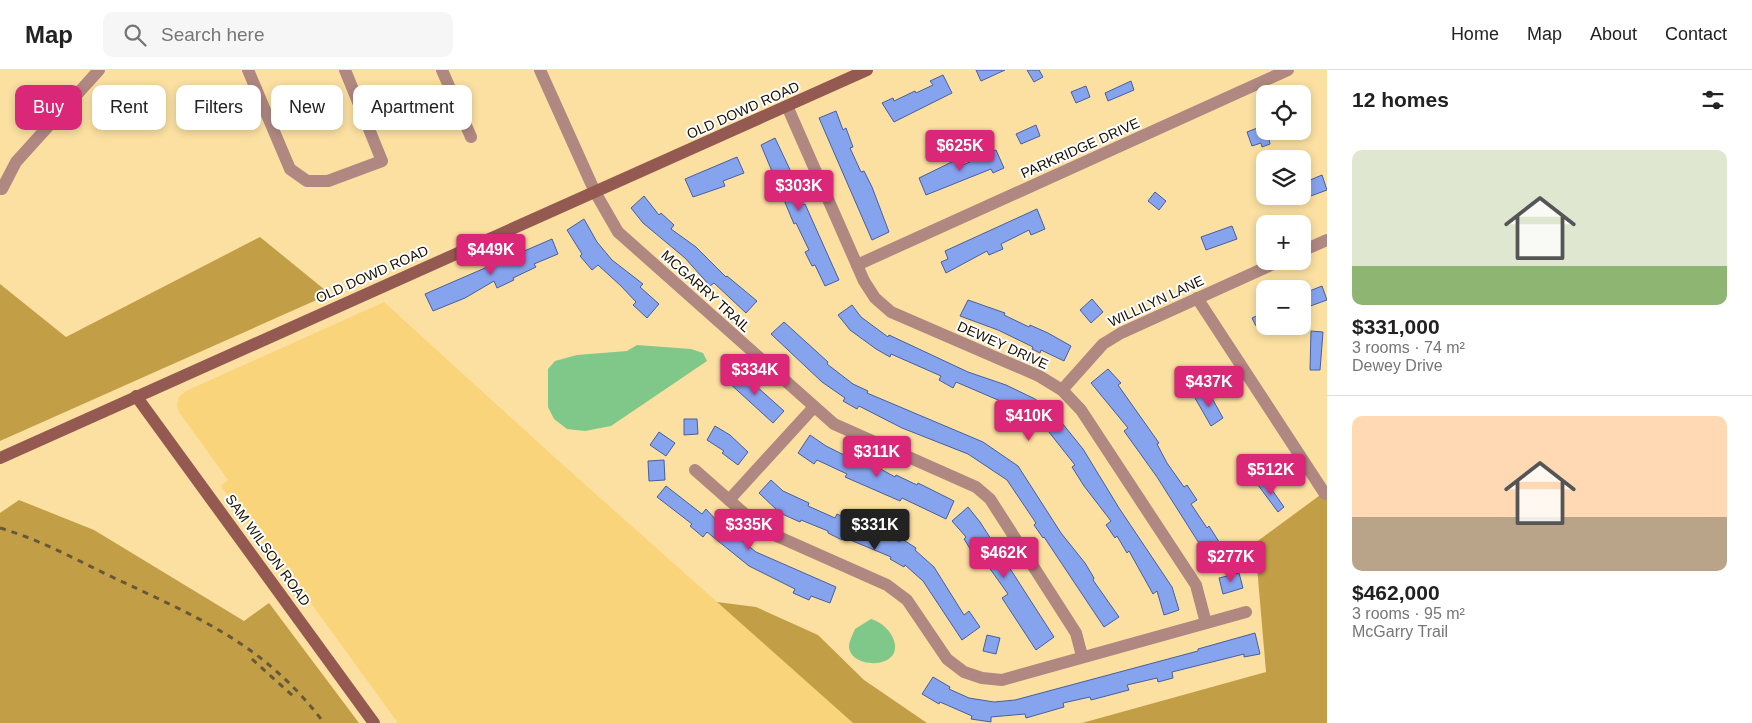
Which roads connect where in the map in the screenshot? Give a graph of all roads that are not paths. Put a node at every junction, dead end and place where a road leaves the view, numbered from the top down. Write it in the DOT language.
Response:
graph roads {
  1 [pos="100,70"];
  2 [pos="248,70"];
  3 [pos="345,70"];
  4 [pos="442,70"];
  5 [pos="540,70"];
  6 [pos="867,70"];
  7 [pos="1288,70"];
  8 [pos="786,106"];
  9 [pos="471,137"];
  10 [pos="2,189"];
  11 [pos="595,192"];
  12 [pos="1327,240"];
  13 [pos="1311,247"];
  14 [pos="857,265"];
  15 [pos="1260,270"];
  16 [pos="1197,298"];
  17 [pos="1062,390"];
  18 [pos="136,396"];
  19 [pos="814,407"];
  20 [pos="0,458"];
  21 [pos="695,470"];
  22 [pos="1325,494"];
  23 [pos="729,500"];
  24 [pos="1246,612"];
  25 [pos="1206,623"];
  26 [pos="1082,656"];
  27 [pos="374,723"];
  1 -- 10 [label="street"];
  2 -- 3 [label="street"];
  4 -- 9 [label="street"];
  5 -- 11 [label="street, MCGARRY TRAIL"];
  6 -- 8 [label="street, OLD DOWD ROAD"];
  7 -- 14 [label="street, PARKRIDGE DRIVE"];
  8 -- 11 [label="street, OLD DOWD ROAD"];
  8 -- 14 [label="street, DEWEY DRIVE"];
  11 -- 18 [label="street, OLD DOWD ROAD"];
  11 -- 19 [label="street, MCGARRY TRAIL"];
  12 -- 13 [label="street"];
  14 -- 17 [label="street, DEWEY DRIVE"];
  15 -- 16 [label="street, WILLILYN LANE"];
  16 -- 17 [label="street, WILLILYN LANE"];
  16 -- 22 [label="street"];
  17 -- 25 [label="street, DEWEY DRIVE"];
  18 -- 20 [label="street, OLD DOWD ROAD"];
  18 -- 27 [label="street, SAM WILSON ROAD"];
  19 -- 23 [label="street"];
  19 -- 26 [label="street, MCGARRY TRAIL"];
  21 -- 23 [label="street"];
  23 -- 26 [label="street"];
  24 -- 25 [label="street"];
  25 -- 26 [label="street"];
}
